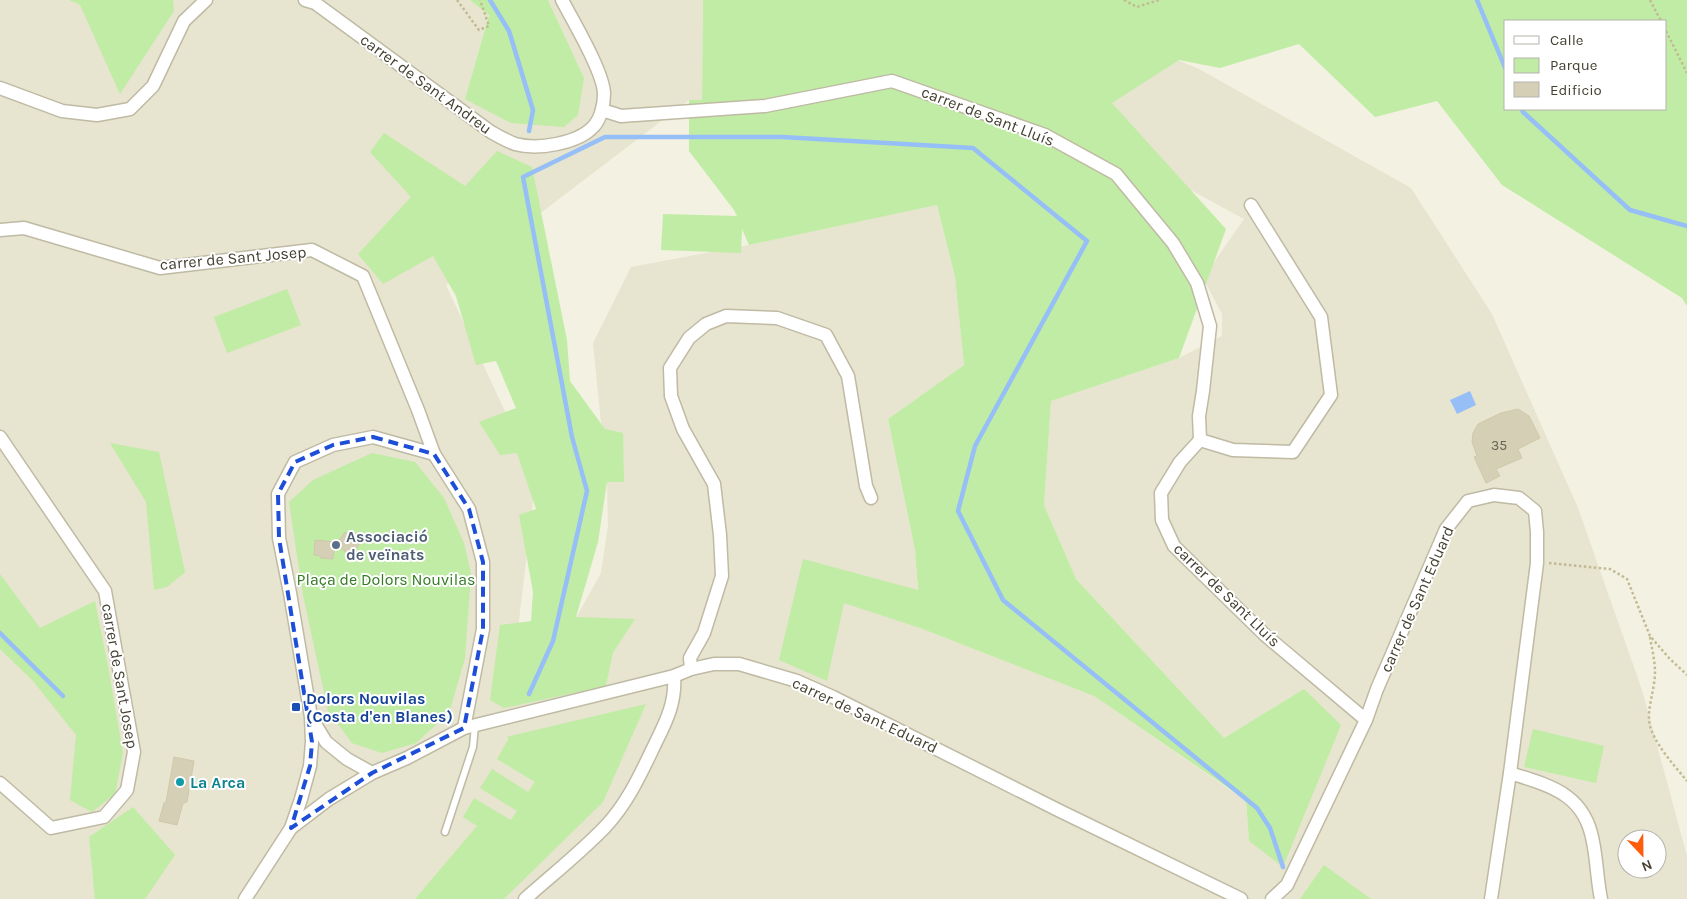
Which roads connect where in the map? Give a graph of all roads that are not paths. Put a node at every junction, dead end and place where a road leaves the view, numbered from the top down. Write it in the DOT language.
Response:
graph roads {
  1 [pos="206,0"];
  2 [pos="305,0"];
  3 [pos="562,0"];
  4 [pos="0,88"];
  5 [pos="602,110"];
  6 [pos="1250,205"];
  7 [pos="0,230"];
  8 [pos="0,437"];
  9 [pos="1200,440"];
  10 [pos="434,454"];
  11 [pos="871,498"];
  12 [pos="690,669"];
  13 [pos="674,676"];
  14 [pos="311,717"];
  15 [pos="1366,720"];
  16 [pos="470,727"];
  17 [pos="372,774"];
  18 [pos="1510,774"];
  19 [pos="0,783"];
  20 [pos="291,828"];
  21 [pos="445,832"];
  22 [pos="245,899"];
  23 [pos="525,899"];
  24 [pos="1241,899"];
  25 [pos="1272,899"];
  26 [pos="1491,899"];
  27 [pos="1601,899"];
  1 -- 4 [label="street"];
  2 -- 5 [label="street, carrer de Sant Andreu"];
  3 -- 5 [label="street"];
  5 -- 9 [label="street, carrer de Sant Lluís"];
  6 -- 9 [label="street"];
  7 -- 10 [label="street, carrer de Sant Josep"];
  8 -- 19 [label="street, carrer de Sant Josep"];
  9 -- 15 [label="street, carrer de Sant Lluís"];
  10 -- 14 [label="street"];
  10 -- 16 [label="street"];
  11 -- 12 [label="street"];
  12 -- 13 [label="street, carrer de Sant Eduard"];
  12 -- 24 [label="street, carrer de Sant Eduard"];
  13 -- 16 [label="street, carrer de Sant Eduard"];
  13 -- 23 [label="street"];
  14 -- 17 [label="street"];
  14 -- 20 [label="street"];
  15 -- 18 [label="street, carrer de Sant Eduard"];
  15 -- 25 [label="street, carrer de Sant Eduard"];
  16 -- 17 [label="street"];
  16 -- 21 [label="lane"];
  17 -- 20 [label="street"];
  18 -- 26 [label="street, carrer de Sant Eduard"];
  18 -- 27 [label="street"];
  20 -- 22 [label="street"];
}
